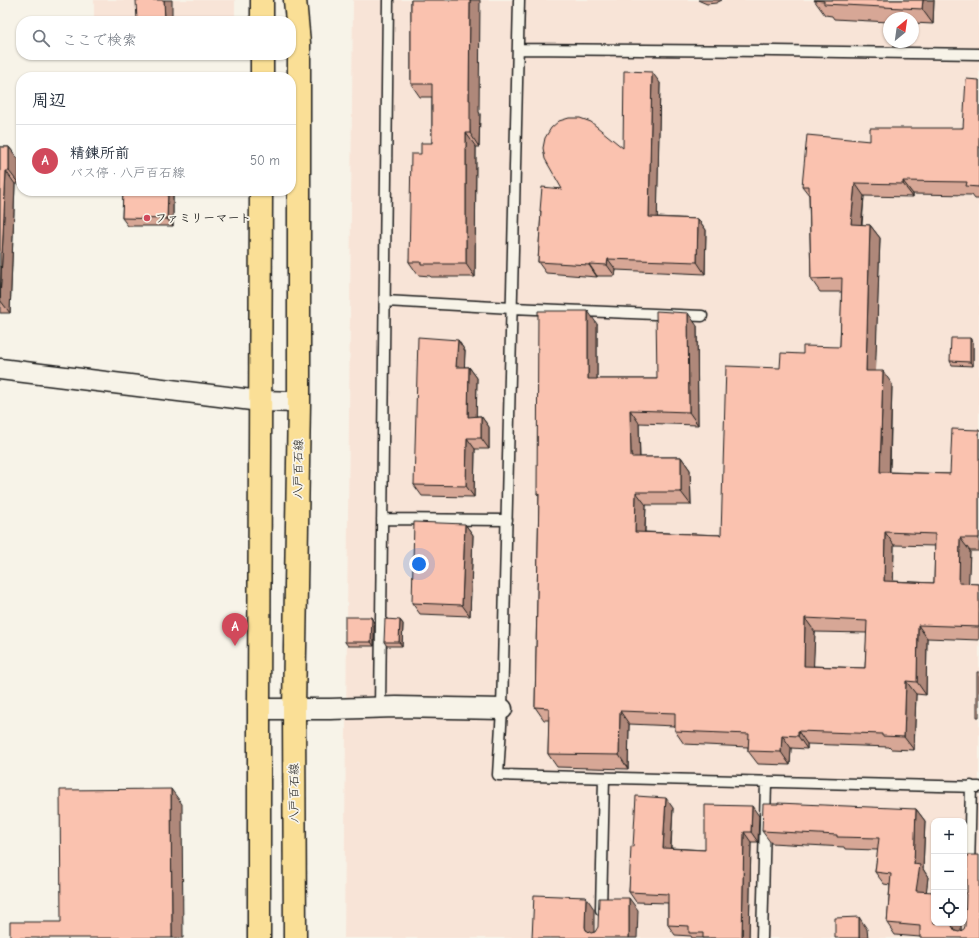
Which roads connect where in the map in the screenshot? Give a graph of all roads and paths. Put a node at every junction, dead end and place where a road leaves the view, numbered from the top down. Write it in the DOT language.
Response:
graph roads {
  1 [pos="262,0"];
  2 [pos="296,0"];
  3 [pos="388,0"];
  4 [pos="519,0"];
  5 [pos="262,16"];
  6 [pos="518,49"];
  7 [pos="979,54"];
  8 [pos="262,60"];
  9 [pos="262,72"];
  10 [pos="261,196"];
  11 [pos="385,301"];
  12 [pos="512,308"];
  13 [pos="702,316"];
  14 [pos="0,368"];
  15 [pos="260,400"];
  16 [pos="299,402"];
  17 [pos="382,519"];
  18 [pos="507,520"];
  19 [pos="380,708"];
  20 [pos="259,709"];
  21 [pos="294,709"];
  22 [pos="502,709"];
  23 [pos="604,778"];
  24 [pos="766,782"];
  25 [pos="975,786"];
  26 [pos="969,874"];
  27 [pos="600,923"];
  28 [pos="259,938"];
  29 [pos="295,938"];
  30 [pos="762,938"];
  1 -- 5 [label="main road"];
  2 -- 16 [label="main road, 八戸百石線"];
  3 -- 11 [label="lane"];
  4 -- 6 [label="lane"];
  6 -- 7 [label="lane"];
  6 -- 12 [label="lane"];
  8 -- 9 [label="main road"];
  10 -- 15 [label="main road"];
  11 -- 12 [label="lane"];
  11 -- 17 [label="lane"];
  12 -- 13 [label="lane"];
  12 -- 18 [label="lane"];
  14 -- 15 [label="street"];
  15 -- 16 [label="street"];
  15 -- 20 [label="main road"];
  16 -- 21 [label="main road, 八戸百石線"];
  17 -- 18 [label="lane"];
  17 -- 19 [label="lane"];
  18 -- 22 [label="lane"];
  19 -- 21 [label="street"];
  19 -- 22 [label="street"];
  20 -- 21 [label="street"];
  20 -- 28 [label="main road"];
  21 -- 29 [label="main road, 八戸百石線"];
  22 -- 23 [label="lane"];
  23 -- 24 [label="lane"];
  23 -- 27 [label="lane"];
  24 -- 25 [label="lane"];
  24 -- 30 [label="lane"];
  25 -- 26 [label="lane"];
}
